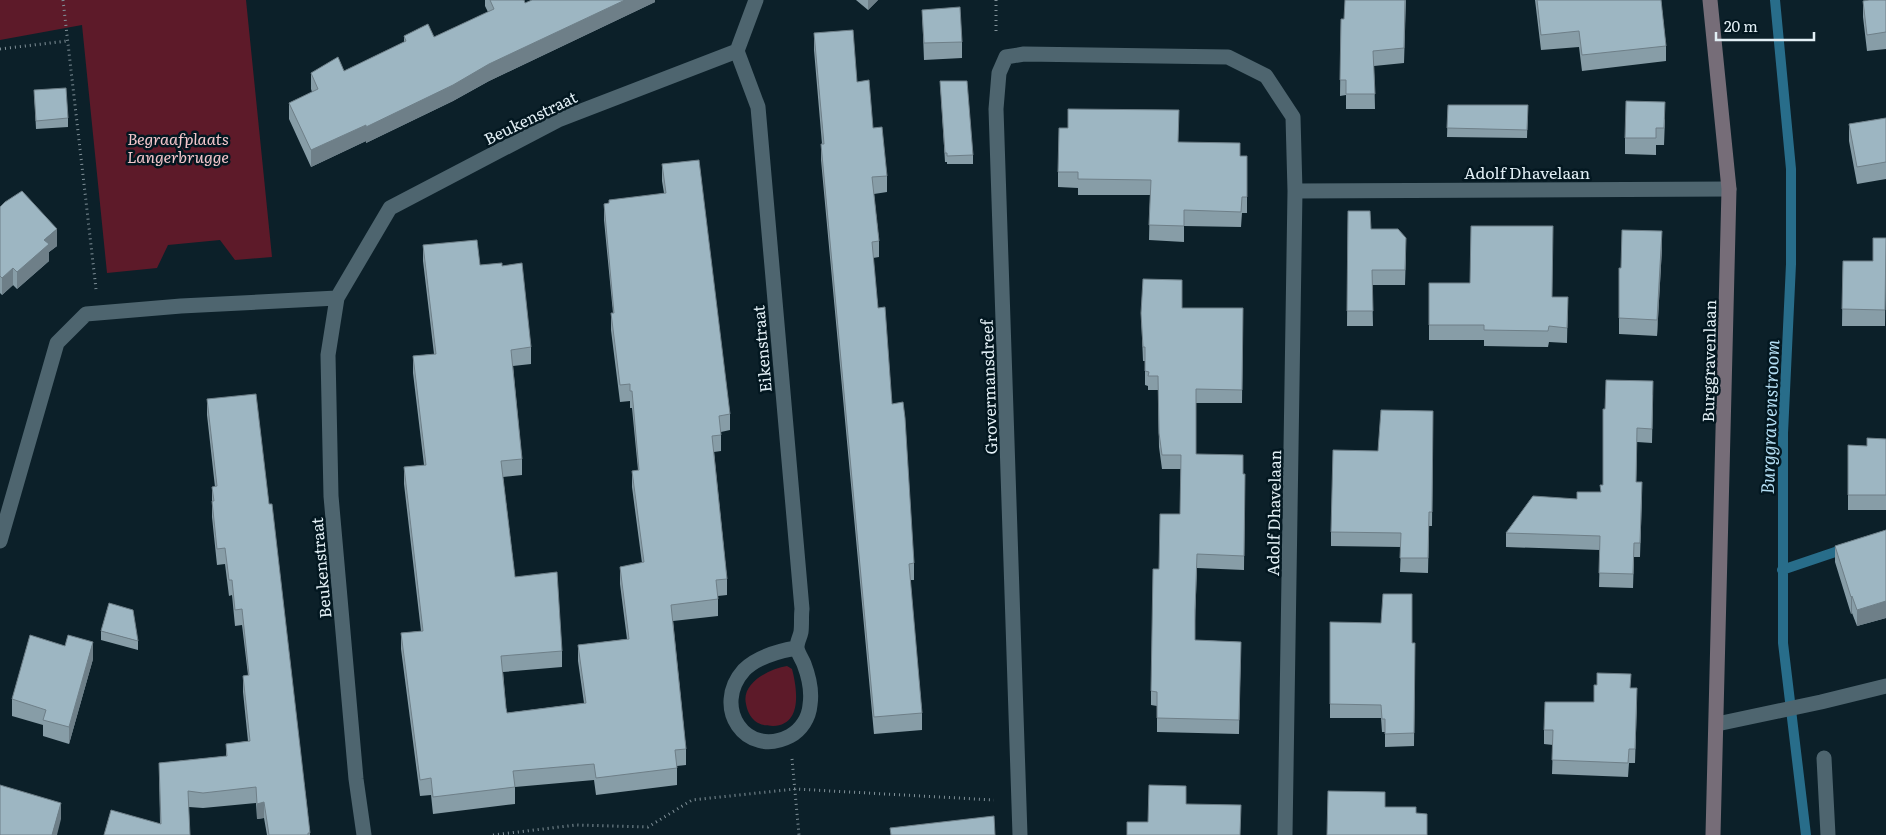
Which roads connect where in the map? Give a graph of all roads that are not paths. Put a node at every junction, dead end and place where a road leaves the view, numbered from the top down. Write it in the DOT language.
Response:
graph roads {
  1 [pos="756,0"];
  2 [pos="1710,0"];
  3 [pos="737,51"];
  4 [pos="1124,55"];
  5 [pos="1729,189"];
  6 [pos="1295,191"];
  7 [pos="337,298"];
  8 [pos="0,541"];
  9 [pos="796,648"];
  10 [pos="1886,686"];
  11 [pos="1717,724"];
  12 [pos="1824,758"];
  13 [pos="364,835"];
  14 [pos="1020,835"];
  15 [pos="1285,835"];
  16 [pos="1713,835"];
  17 [pos="1828,835"];
  1 -- 3 [label="street"];
  2 -- 5 [label="main road, Burggravenlaan"];
  3 -- 7 [label="street, Beukenstraat"];
  3 -- 9 [label="street, Eikenstraat"];
  4 -- 6 [label="street, Adolf Dhavelaan"];
  4 -- 14 [label="street, Grovermansdreef"];
  5 -- 6 [label="street, Adolf Dhavelaan"];
  5 -- 11 [label="main road, Burggravenlaan"];
  6 -- 15 [label="street, Adolf Dhavelaan"];
  7 -- 8 [label="street"];
  7 -- 13 [label="street, Beukenstraat"];
  9 -- 9 [label="street"];
  10 -- 11 [label="street"];
  11 -- 16 [label="main road, Burggravenlaan"];
  12 -- 17 [label="street"];
}
